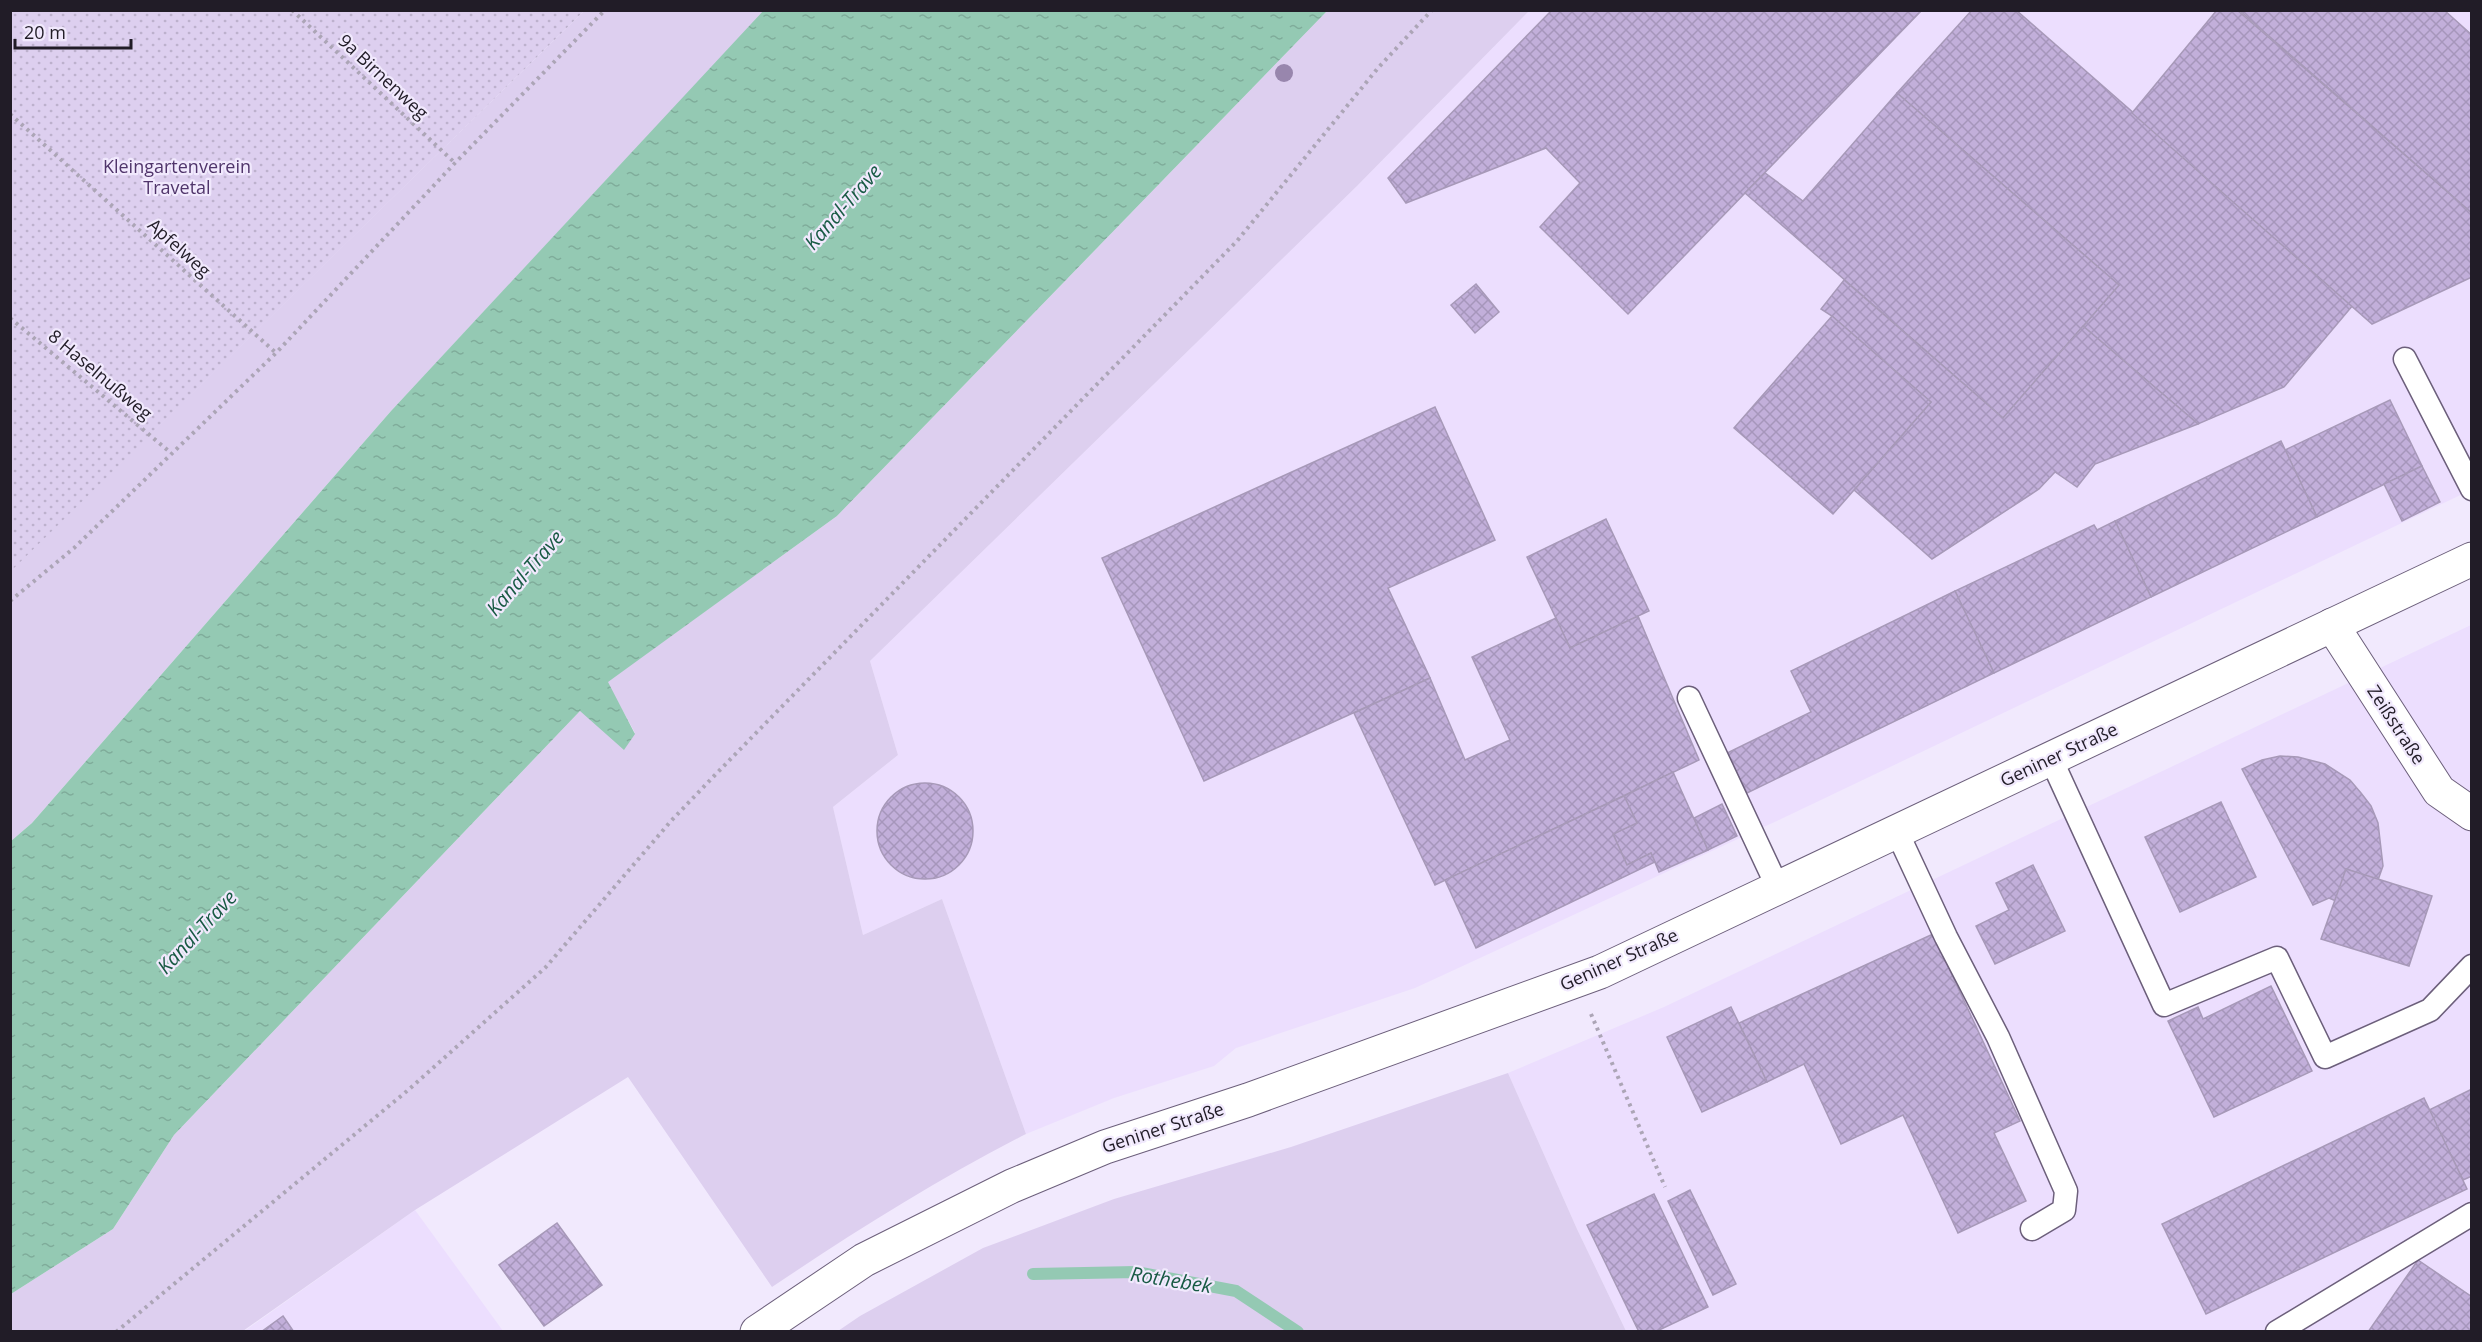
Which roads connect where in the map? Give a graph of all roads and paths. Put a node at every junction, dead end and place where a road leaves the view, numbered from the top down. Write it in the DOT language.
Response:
graph roads {
  1 [pos="292,10"];
  2 [pos="605,10"];
  3 [pos="1432,10"];
  4 [pos="10,114"];
  5 [pos="455,163"];
  6 [pos="10,318"];
  7 [pos="276,353"];
  8 [pos="2405,359"];
  9 [pos="171,453"];
  10 [pos="2472,489"];
  11 [pos="2472,559"];
  12 [pos="10,601"];
  13 [pos="2332,625"];
  14 [pos="1689,698"];
  15 [pos="2050,759"];
  16 [pos="2472,814"];
  17 [pos="1897,832"];
  18 [pos="1778,888"];
  19 [pos="2472,966"];
  20 [pos="1578,980"];
  21 [pos="1665,1187"];
  22 [pos="2472,1214"];
  23 [pos="2032,1229"];
  24 [pos="116,1332"];
  25 [pos="757,1332"];
  26 [pos="2277,1332"];
  1 -- 5 [label="path, 9a Birnenweg"];
  2 -- 5 [label="path"];
  3 -- 24 [label="path"];
  4 -- 7 [label="path, Apfelweg"];
  5 -- 7 [label="path"];
  6 -- 9 [label="path, 8 Haselnußweg"];
  7 -- 9 [label="path"];
  8 -- 10 [label="lane"];
  9 -- 12 [label="path"];
  11 -- 13 [label="main road, Geniner Straße"];
  13 -- 15 [label="main road, Geniner Straße"];
  13 -- 16 [label="main road, Zeißstraße"];
  14 -- 18 [label="lane"];
  15 -- 17 [label="main road, Geniner Straße"];
  15 -- 19 [label="lane"];
  17 -- 18 [label="main road, Geniner Straße"];
  17 -- 23 [label="lane"];
  18 -- 20 [label="main road, Geniner Straße"];
  20 -- 21 [label="path"];
  20 -- 25 [label="main road, Geniner Straße"];
  22 -- 26 [label="lane"];
}
